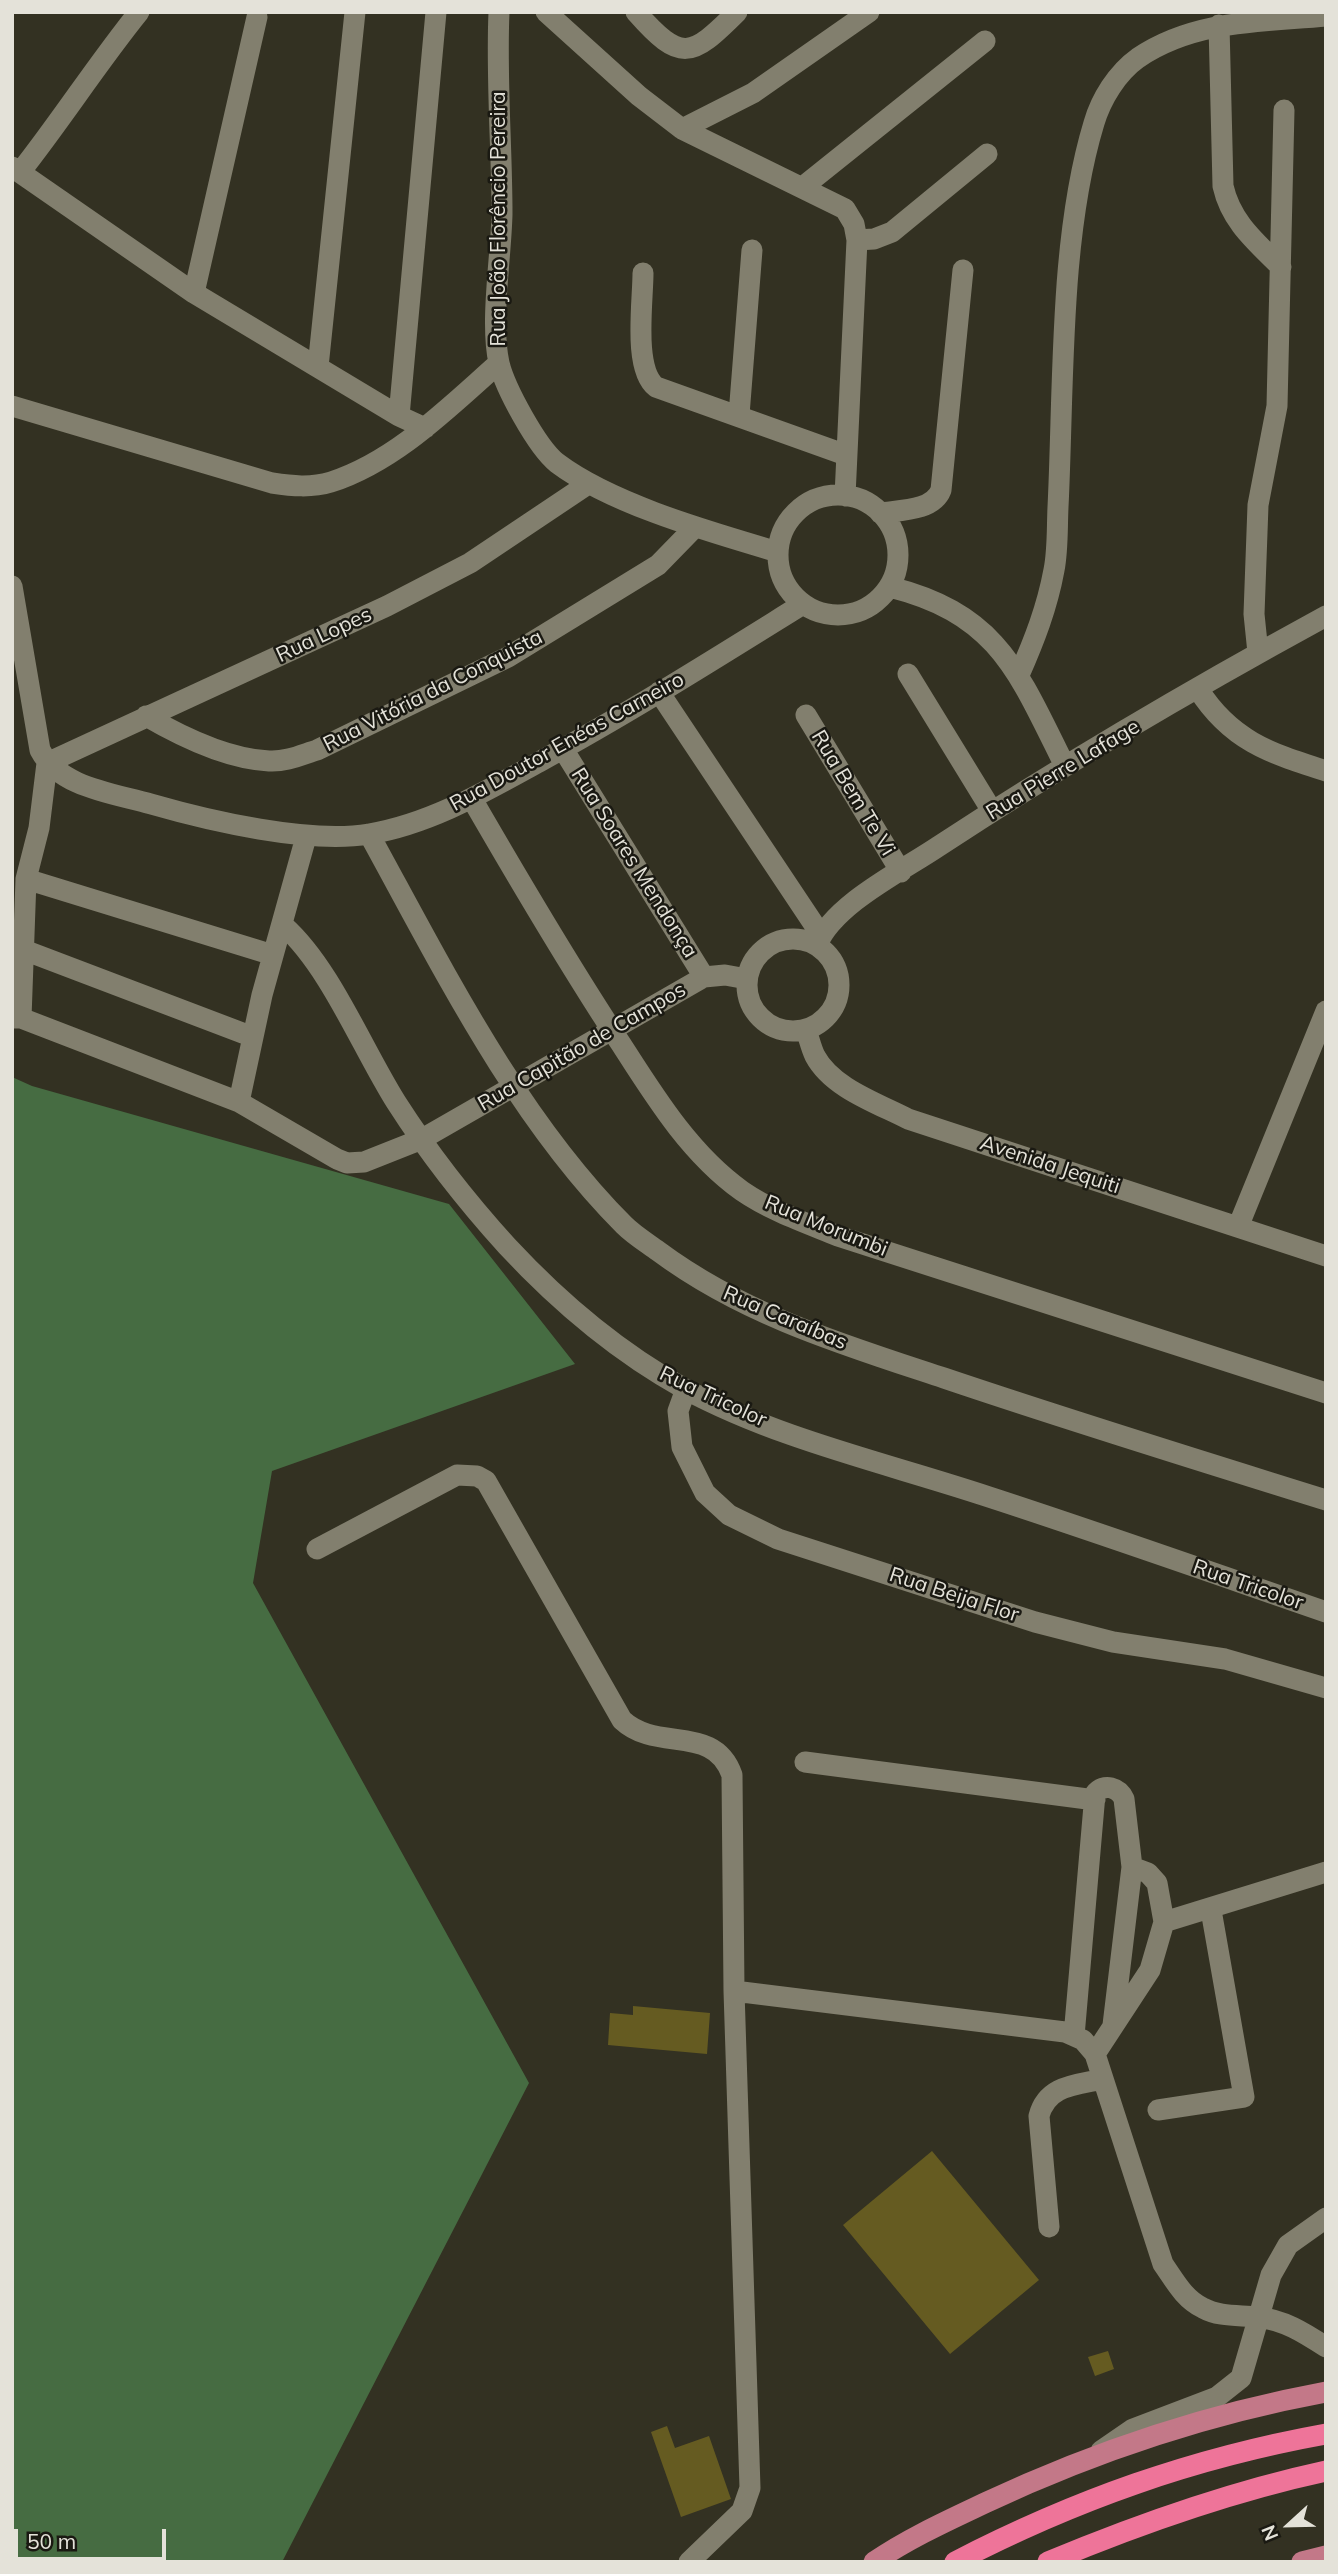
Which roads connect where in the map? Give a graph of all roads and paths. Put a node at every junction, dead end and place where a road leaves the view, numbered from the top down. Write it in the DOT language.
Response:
graph roads {
  1 [pos="139,12"];
  2 [pos="355,12"];
  3 [pos="436,12"];
  4 [pos="499,12"];
  5 [pos="546,12"];
  6 [pos="636,12"];
  7 [pos="737,12"];
  8 [pos="869,12"];
  9 [pos="1326,16"];
  10 [pos="257,17"];
  11 [pos="1219,25"];
  12 [pos="985,41"];
  13 [pos="1284,110"];
  14 [pos="682,129"];
  15 [pos="987,154"];
  16 [pos="17,169"];
  17 [pos="804,186"];
  18 [pos="856,240"];
  19 [pos="752,250"];
  20 [pos="1280,267"];
  21 [pos="963,270"];
  22 [pos="643,273"];
  23 [pos="194,293"];
  24 [pos="499,363"];
  25 [pos="318,367"];
  26 [pos="12,406"];
  27 [pos="739,415"];
  28 [pos="398,416"];
  29 [pos="425,428"];
  30 [pos="846,455"];
  31 [pos="588,484"];
  32 [pos="845,496"];
  33 [pos="880,513"];
  34 [pos="695,527"];
  35 [pos="778,552"];
  36 [pos="12,586"];
  37 [pos="890,587"];
  38 [pos="803,604"];
  39 [pos="1326,616"];
  40 [pos="1258,653"];
  41 [pos="908,674"];
  42 [pos="1019,675"];
  43 [pos="1198,689"];
  44 [pos="659,692"];
  45 [pos="806,715"];
  46 [pos="146,716"];
  47 [pos="564,749"];
  48 [pos="47,763"];
  49 [pos="1064,764"];
  50 [pos="1326,771"];
  51 [pos="472,799"];
  52 [pos="992,811"];
  53 [pos="369,834"];
  54 [pos="306,837"];
  55 [pos="901,872"];
  56 [pos="26,879"];
  57 [pos="284,926"];
  58 [pos="819,940"];
  59 [pos="24,950"];
  60 [pos="273,955"];
  61 [pos="704,977"];
  62 [pos="747,979"];
  63 [pos="1326,1012"];
  64 [pos="17,1018"];
  65 [pos="806,1030"];
  66 [pos="612,1032"];
  67 [pos="253,1037"];
  68 [pos="514,1086"];
  69 [pos="239,1102"];
  70 [pos="422,1139"];
  71 [pos="1238,1227"];
  72 [pos="1326,1256"];
  73 [pos="685,1389"];
  74 [pos="1326,1392"];
  75 [pos="1326,1500"];
  76 [pos="317,1549"];
  77 [pos="1326,1612"];
  78 [pos="1326,1688"];
  79 [pos="805,1762"];
  80 [pos="1095,1800"];
  81 [pos="1132,1867"];
  82 [pos="1326,1872"];
  83 [pos="1211,1910"];
  84 [pos="1164,1922"];
  85 [pos="734,1991"];
  86 [pos="1113,2029"];
  87 [pos="1074,2036"];
  88 [pos="1095,2054"];
  89 [pos="1103,2079"];
  90 [pos="1158,2110"];
  91 [pos="1326,2218"];
  92 [pos="1049,2227"];
  93 [pos="1259,2317"];
  94 [pos="1326,2347"];
  95 [pos="1326,2392"];
  96 [pos="1326,2434"];
  97 [pos="1097,2454"];
  98 [pos="1326,2471"];
  99 [pos="1326,2556"];
  100 [pos="689,2562"];
  101 [pos="874,2562"];
  102 [pos="955,2562"];
  103 [pos="1048,2562"];
  104 [pos="1302,2562"];
  1 -- 16 [label="street"];
  2 -- 25 [label="street"];
  3 -- 28 [label="street"];
  4 -- 24 [label="street, Rua João Florêncio Pereira"];
  5 -- 14 [label="street"];
  6 -- 7 [label="street"];
  8 -- 14 [label="street"];
  9 -- 11 [label="street"];
  10 -- 23 [label="street"];
  11 -- 20 [label="street"];
  11 -- 42 [label="street"];
  12 -- 17 [label="street"];
  13 -- 20 [label="street"];
  14 -- 17 [label="street"];
  15 -- 18 [label="street"];
  16 -- 23 [label="street"];
  17 -- 18 [label="street"];
  18 -- 30 [label="street"];
  19 -- 27 [label="street"];
  20 -- 40 [label="street"];
  21 -- 33 [label="street"];
  22 -- 27 [label="street"];
  23 -- 25 [label="street"];
  24 -- 29 [label="street"];
  24 -- 31 [label="street, Rua João Florêncio Pereira"];
  25 -- 28 [label="street"];
  26 -- 29 [label="street"];
  27 -- 30 [label="street"];
  28 -- 29 [label="street"];
  30 -- 32 [label="street"];
  31 -- 34 [label="street, Rua João Florêncio Pereira"];
  31 -- 46 [label="street, Rua Lopes"];
  32 -- 33 [label="street"];
  32 -- 35 [label="street"];
  33 -- 37 [label="street"];
  34 -- 35 [label="street, Rua João Florêncio Pereira"];
  34 -- 46 [label="street, Rua Vitória da Conquista"];
  35 -- 38 [label="street"];
  36 -- 48 [label="street"];
  37 -- 38 [label="street"];
  37 -- 42 [label="street"];
  38 -- 44 [label="street, Rua Doutor Enéas Carneiro"];
  39 -- 40 [label="street, Rua Pierre Lafage"];
  40 -- 43 [label="street, Rua Pierre Lafage"];
  41 -- 52 [label="street"];
  42 -- 49 [label="street"];
  43 -- 49 [label="street, Rua Pierre Lafage"];
  43 -- 50 [label="street"];
  44 -- 47 [label="street, Rua Doutor Enéas Carneiro"];
  44 -- 58 [label="street"];
  45 -- 55 [label="street, Rua Bem Te Vi"];
  46 -- 48 [label="street, Rua Lopes"];
  47 -- 51 [label="street, Rua Doutor Enéas Carneiro"];
  47 -- 61 [label="street, Rua Soares Mendonça"];
  48 -- 54 [label="street, Rua Doutor Enéas Carneiro"];
  48 -- 56 [label="street"];
  49 -- 52 [label="street, Rua Pierre Lafage"];
  51 -- 53 [label="street, Rua Doutor Enéas Carneiro"];
  51 -- 66 [label="street, Rua Morumbi"];
  52 -- 55 [label="street, Rua Pierre Lafage"];
  53 -- 54 [label="street, Rua Doutor Enéas Carneiro"];
  53 -- 68 [label="street, Rua Caraíbas"];
  54 -- 57 [label="street"];
  55 -- 58 [label="street, Rua Pierre Lafage"];
  56 -- 59 [label="street"];
  56 -- 60 [label="street"];
  57 -- 60 [label="street"];
  57 -- 70 [label="street, Rua Tricolor"];
  58 -- 62 [label="street"];
  58 -- 65 [label="street"];
  59 -- 64 [label="street"];
  59 -- 67 [label="street"];
  60 -- 67 [label="street"];
  61 -- 62 [label="street, Rua Capitão de Campos"];
  61 -- 66 [label="street, Rua Capitão de Campos"];
  62 -- 65 [label="street"];
  63 -- 71 [label="street"];
  64 -- 69 [label="street, Rua Capitão de Campos"];
  65 -- 71 [label="street, Avenida Jequiti"];
  66 -- 68 [label="street, Rua Capitão de Campos"];
  66 -- 74 [label="street, Rua Morumbi"];
  67 -- 69 [label="street"];
  68 -- 70 [label="street, Rua Capitão de Campos"];
  68 -- 75 [label="street, Rua Caraíbas"];
  69 -- 70 [label="street, Rua Capitão de Campos"];
  70 -- 73 [label="street, Rua Tricolor"];
  71 -- 72 [label="street, Avenida Jequiti"];
  73 -- 77 [label="street, Rua Tricolor"];
  73 -- 78 [label="street, Rua Beija Flor"];
  76 -- 85 [label="street"];
  79 -- 80 [label="street"];
  80 -- 81 [label="street"];
  80 -- 87 [label="street"];
  81 -- 84 [label="street"];
  81 -- 86 [label="street"];
  82 -- 83 [label="street"];
  83 -- 84 [label="street"];
  83 -- 90 [label="street"];
  84 -- 86 [label="street"];
  85 -- 87 [label="street"];
  85 -- 100 [label="street"];
  86 -- 88 [label="street"];
  87 -- 88 [label="street"];
  88 -- 89 [label="street"];
  89 -- 92 [label="street"];
  89 -- 93 [label="street"];
  91 -- 93 [label="street"];
  93 -- 94 [label="street"];
  93 -- 97 [label="street"];
  95 -- 97 [label="main road"];
  96 -- 102 [label="highway"];
  97 -- 101 [label="main road"];
  98 -- 103 [label="highway"];
  99 -- 104 [label="main road"];
}
